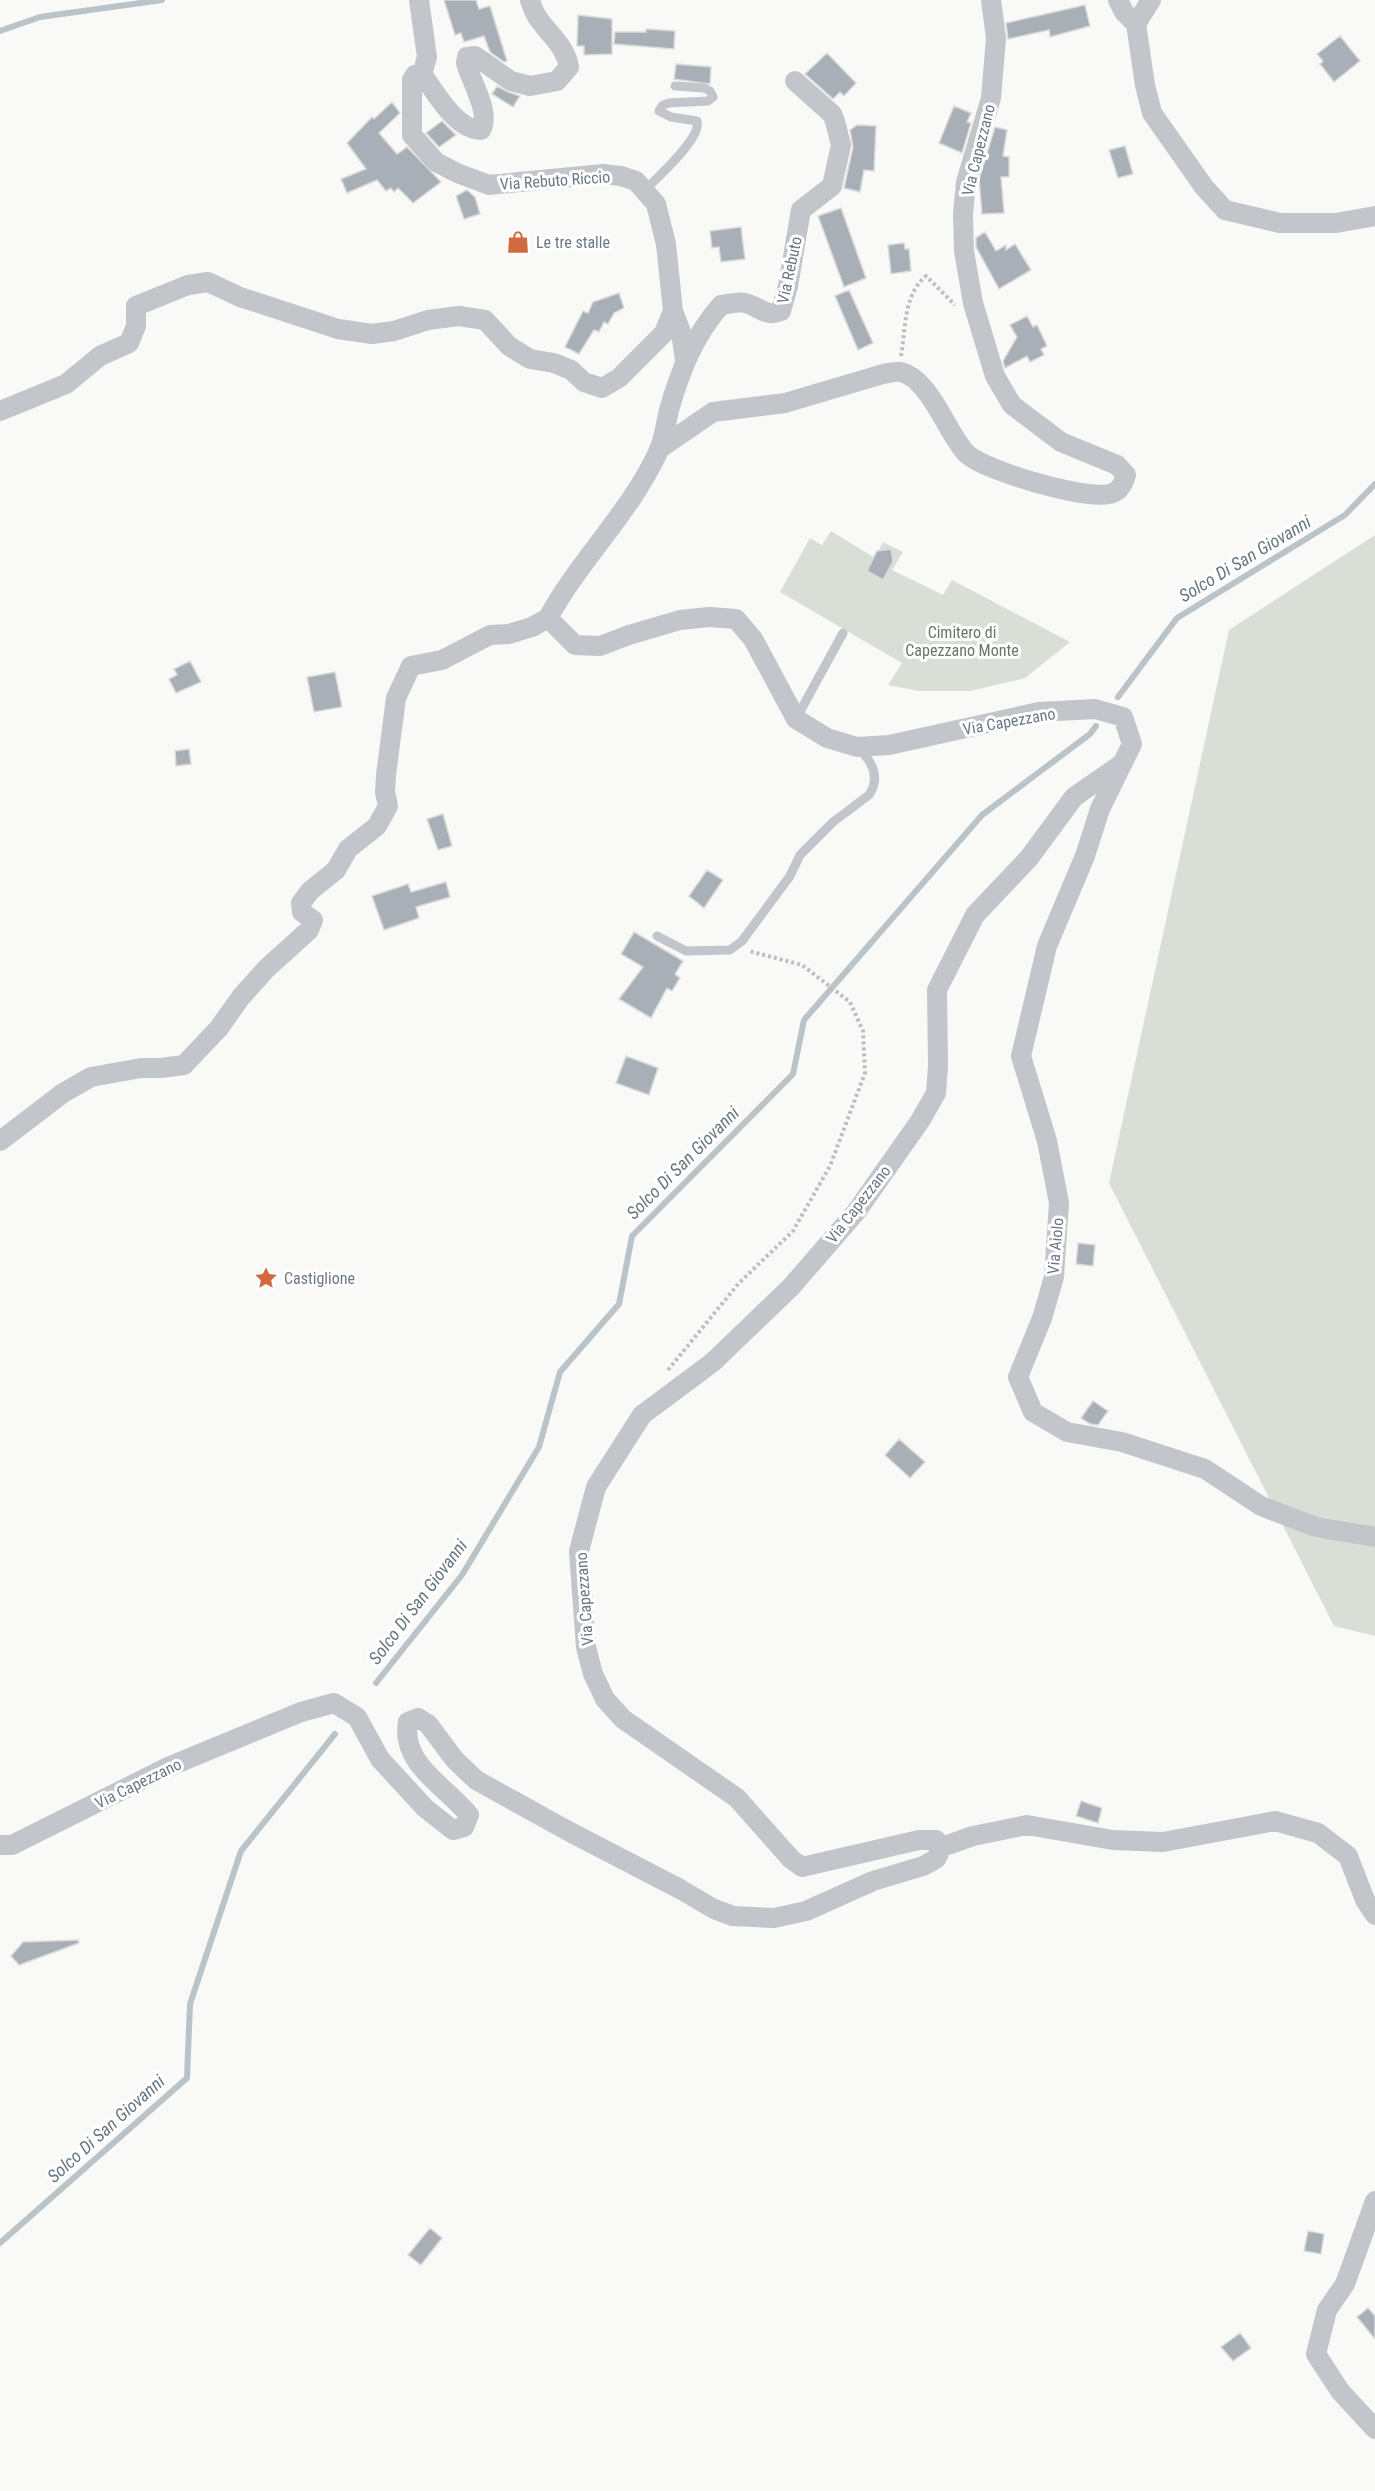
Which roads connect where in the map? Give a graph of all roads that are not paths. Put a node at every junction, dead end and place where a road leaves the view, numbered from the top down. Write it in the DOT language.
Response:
graph roads {
  1 [pos="418,0"];
  2 [pos="531,0"];
  3 [pos="991,0"];
  4 [pos="1118,0"];
  5 [pos="1151,0"];
  6 [pos="1136,24"];
  7 [pos="422,74"];
  8 [pos="795,81"];
  9 [pos="675,86"];
  10 [pos="645,190"];
  11 [pos="1375,216"];
  12 [pos="673,311"];
  13 [pos="685,360"];
  14 [pos="0,411"];
  15 [pos="659,449"];
  16 [pos="548,618"];
  17 [pos="843,633"];
  18 [pos="796,719"];
  19 [pos="857,747"];
  20 [pos="1123,763"];
  21 [pos="657,936"];
  22 [pos="0,1141"];
  23 [pos="1375,1537"];
  24 [pos="0,1845"];
  25 [pos="942,1847"];
  26 [pos="1375,1915"];
  27 [pos="1375,2201"];
  28 [pos="1375,2429"];
  1 -- 7 [label="street"];
  2 -- 7 [label="street"];
  3 -- 15 [label="street, Via Capezzano"];
  4 -- 6 [label="street"];
  5 -- 6 [label="street"];
  6 -- 11 [label="street"];
  7 -- 10 [label="street, Via Rebuto Riccio"];
  8 -- 13 [label="street, Via Rebuto"];
  9 -- 10 [label="lane"];
  10 -- 12 [label="street"];
  12 -- 13 [label="street"];
  12 -- 14 [label="street"];
  13 -- 15 [label="street, Via Rebuto"];
  15 -- 16 [label="street"];
  16 -- 18 [label="street"];
  16 -- 22 [label="street"];
  17 -- 18 [label="lane"];
  18 -- 19 [label="street, Via Capezzano"];
  19 -- 20 [label="street, Via Capezzano"];
  19 -- 21 [label="lane"];
  20 -- 23 [label="street, Via Aiolo"];
  20 -- 25 [label="street, Via Capezzano"];
  24 -- 25 [label="street, Via Capezzano"];
  25 -- 26 [label="street"];
  27 -- 28 [label="street"];
}
